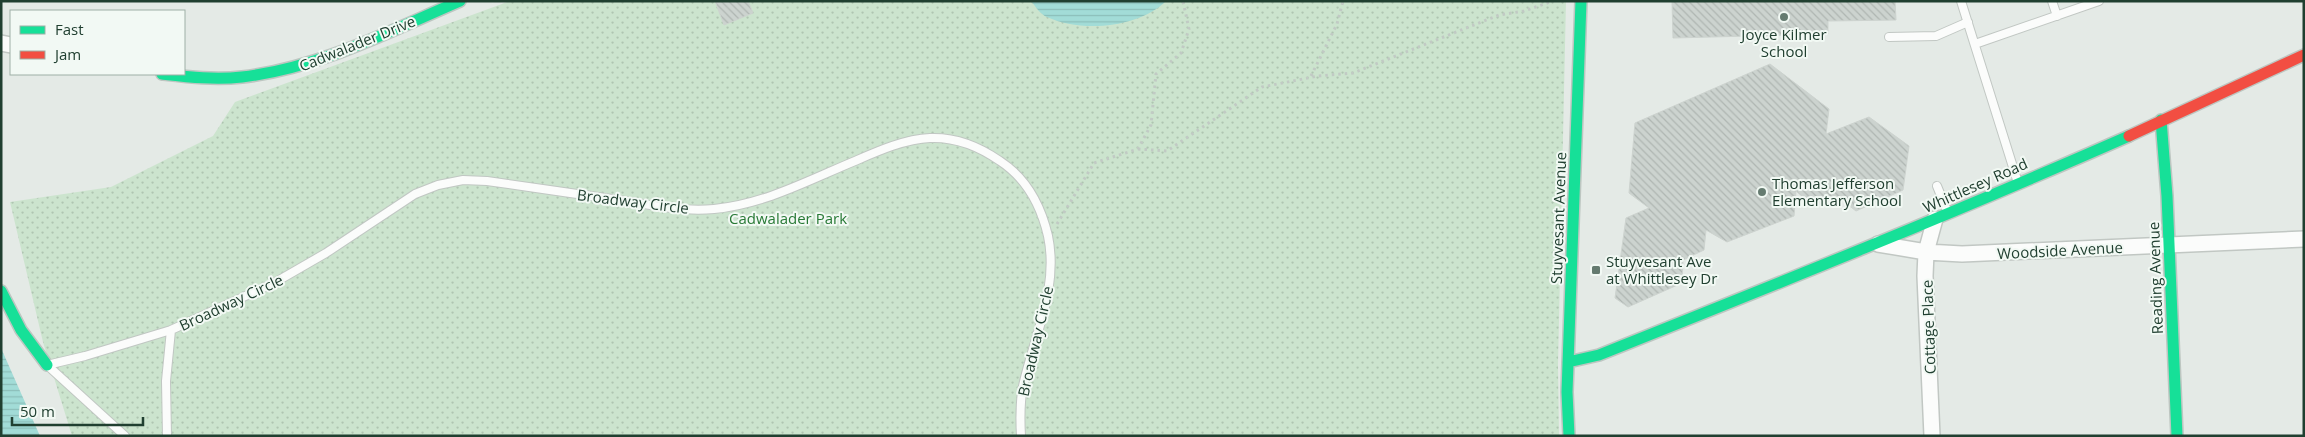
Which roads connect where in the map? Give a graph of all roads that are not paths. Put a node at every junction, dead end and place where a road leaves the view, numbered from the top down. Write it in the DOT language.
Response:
graph roads {
  1 [pos="460,1"];
  2 [pos="1581,1"];
  3 [pos="1961,1"];
  4 [pos="2052,1"];
  5 [pos="2099,1"];
  6 [pos="2057,16"];
  7 [pos="1968,22"];
  8 [pos="1889,37"];
  9 [pos="1975,44"];
  10 [pos="2304,55"];
  11 [pos="172,75"];
  12 [pos="2161,120"];
  13 [pos="2018,183"];
  14 [pos="1937,186"];
  15 [pos="1941,216"];
  16 [pos="2304,239"];
  17 [pos="1878,244"];
  18 [pos="2168,245"];
  19 [pos="1926,252"];
  20 [pos="1,291"];
  21 [pos="171,330"];
  22 [pos="1568,362"];
  23 [pos="47,365"];
  24 [pos="125,436"];
  25 [pos="167,436"];
  26 [pos="1021,436"];
  27 [pos="1569,436"];
  28 [pos="1932,436"];
  29 [pos="2177,436"];
  1 -- 11 [label="street, Cadwalader Drive"];
  2 -- 22 [label="street, Stuyvesant Avenue"];
  3 -- 7 [label="lane"];
  4 -- 6 [label="lane"];
  5 -- 6 [label="lane"];
  6 -- 9 [label="lane"];
  7 -- 8 [label="lane"];
  7 -- 9 [label="lane"];
  9 -- 13 [label="lane"];
  10 -- 12 [label="street, Whittlesey Road"];
  12 -- 13 [label="street, Whittlesey Road"];
  12 -- 18 [label="street, Reading Avenue"];
  13 -- 15 [label="street, Whittlesey Road"];
  14 -- 15 [label="lane"];
  15 -- 17 [label="street, Whittlesey Road"];
  15 -- 19 [label="street, Cottage Place"];
  16 -- 18 [label="street, Woodside Avenue"];
  17 -- 19 [label="street, Woodside Avenue"];
  17 -- 22 [label="street, Whittlesey Road"];
  18 -- 19 [label="street, Woodside Avenue"];
  18 -- 29 [label="street, Reading Avenue"];
  19 -- 28 [label="street, Cottage Place"];
  20 -- 23 [label="street"];
  21 -- 23 [label="lane, Broadway Circle"];
  21 -- 25 [label="lane, Broadway Circle"];
  21 -- 26 [label="lane, Broadway Circle"];
  22 -- 27 [label="street, Stuyvesant Avenue"];
  23 -- 24 [label="lane"];
}
